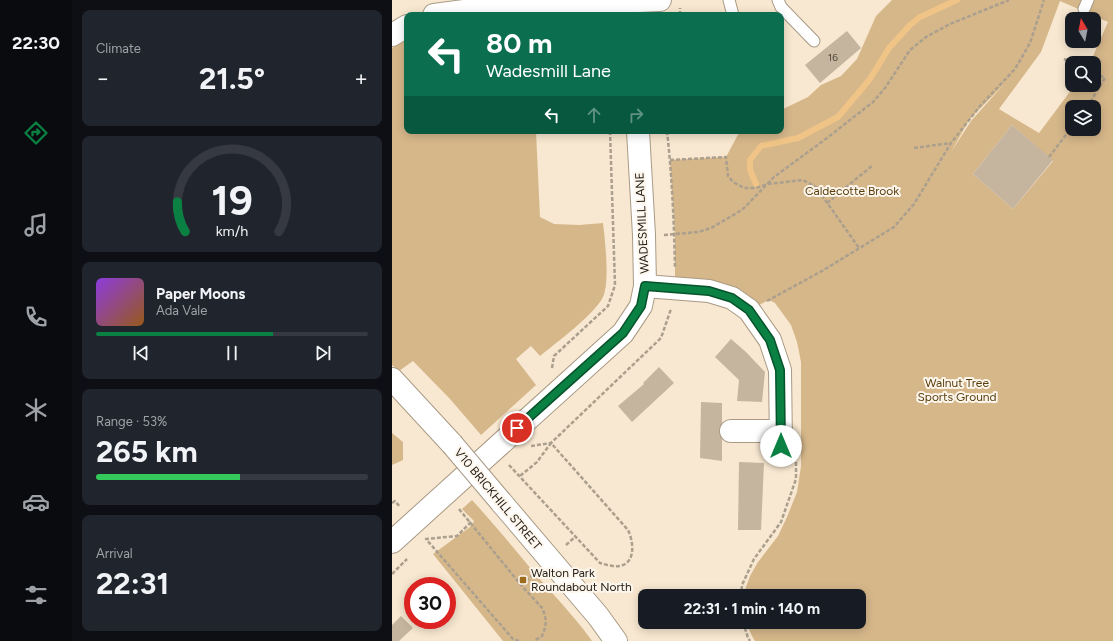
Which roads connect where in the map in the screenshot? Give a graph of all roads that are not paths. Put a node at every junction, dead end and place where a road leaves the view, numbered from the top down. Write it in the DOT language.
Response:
graph roads {
  1 [pos="660,0"];
  2 [pos="730,0"];
  3 [pos="778,0"];
  4 [pos="632,8"];
  5 [pos="456,12"];
  6 [pos="732,12"];
  7 [pos="404,28"];
  8 [pos="392,35"];
  9 [pos="814,41"];
  10 [pos="638,134"];
  11 [pos="645,286"];
  12 [pos="392,379"];
  13 [pos="731,431"];
  14 [pos="392,542"];
  15 [pos="616,641"];
  1 -- 4 [label="street"];
  2 -- 6 [label="lane"];
  3 -- 9 [label="lane"];
  4 -- 5 [label="street"];
  7 -- 8 [label="street"];
  10 -- 11 [label="street, WADESMILL LANE"];
  11 -- 13 [label="street"];
  11 -- 14 [label="street, WADESMILL LANE"];
  12 -- 15 [label="street, V10 BRICKHILL STREET, bridge"];
}
